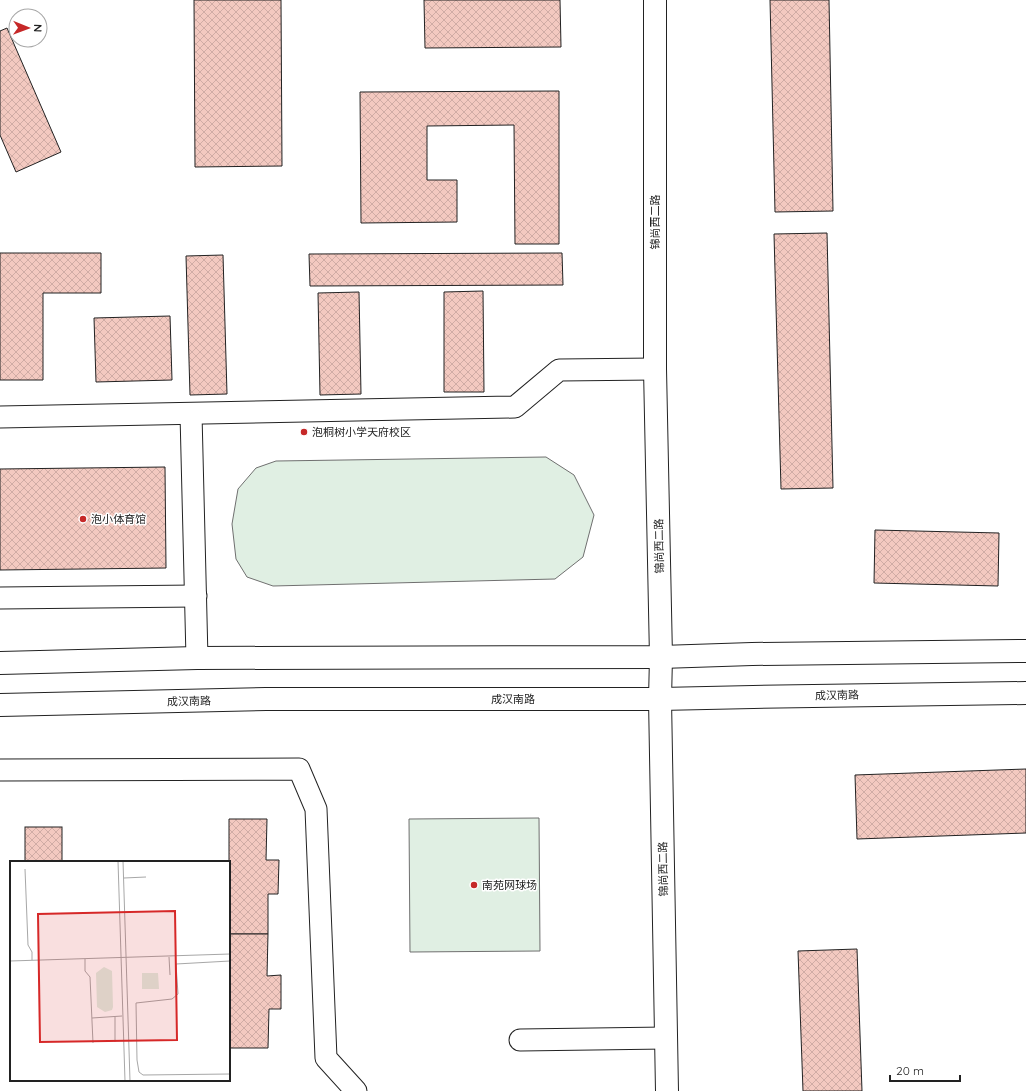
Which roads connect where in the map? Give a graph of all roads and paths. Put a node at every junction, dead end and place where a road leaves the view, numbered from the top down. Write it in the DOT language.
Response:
graph roads {
  1 [pos="655,0"];
  2 [pos="655,369"];
  3 [pos="191,414"];
  4 [pos="0,417"];
  5 [pos="196,596"];
  6 [pos="0,598"];
  7 [pos="1026,650"];
  8 [pos="661,657"];
  9 [pos="197,658"];
  10 [pos="0,664"];
  11 [pos="1026,693"];
  12 [pos="660,699"];
  13 [pos="0,706"];
  14 [pos="0,770"];
  15 [pos="666,1038"];
  16 [pos="520,1040"];
  17 [pos="356,1091"];
  18 [pos="667,1091"];
  1 -- 2 [label="main road, 锦尚西二路"];
  2 -- 3 [label="street"];
  2 -- 8 [label="main road, 锦尚西二路"];
  3 -- 4 [label="street"];
  3 -- 5 [label="street"];
  5 -- 6 [label="street"];
  5 -- 9 [label="street"];
  7 -- 8 [label="main road"];
  8 -- 9 [label="main road"];
  8 -- 12 [label="main road, 锦尚西二路"];
  9 -- 10 [label="main road"];
  11 -- 12 [label="main road, 成汉南路"];
  12 -- 13 [label="main road, 成汉南路"];
  12 -- 15 [label="main road, 锦尚西二路"];
  14 -- 17 [label="street"];
  15 -- 16 [label="street"];
  15 -- 18 [label="main road, 锦尚西二路"];
}
